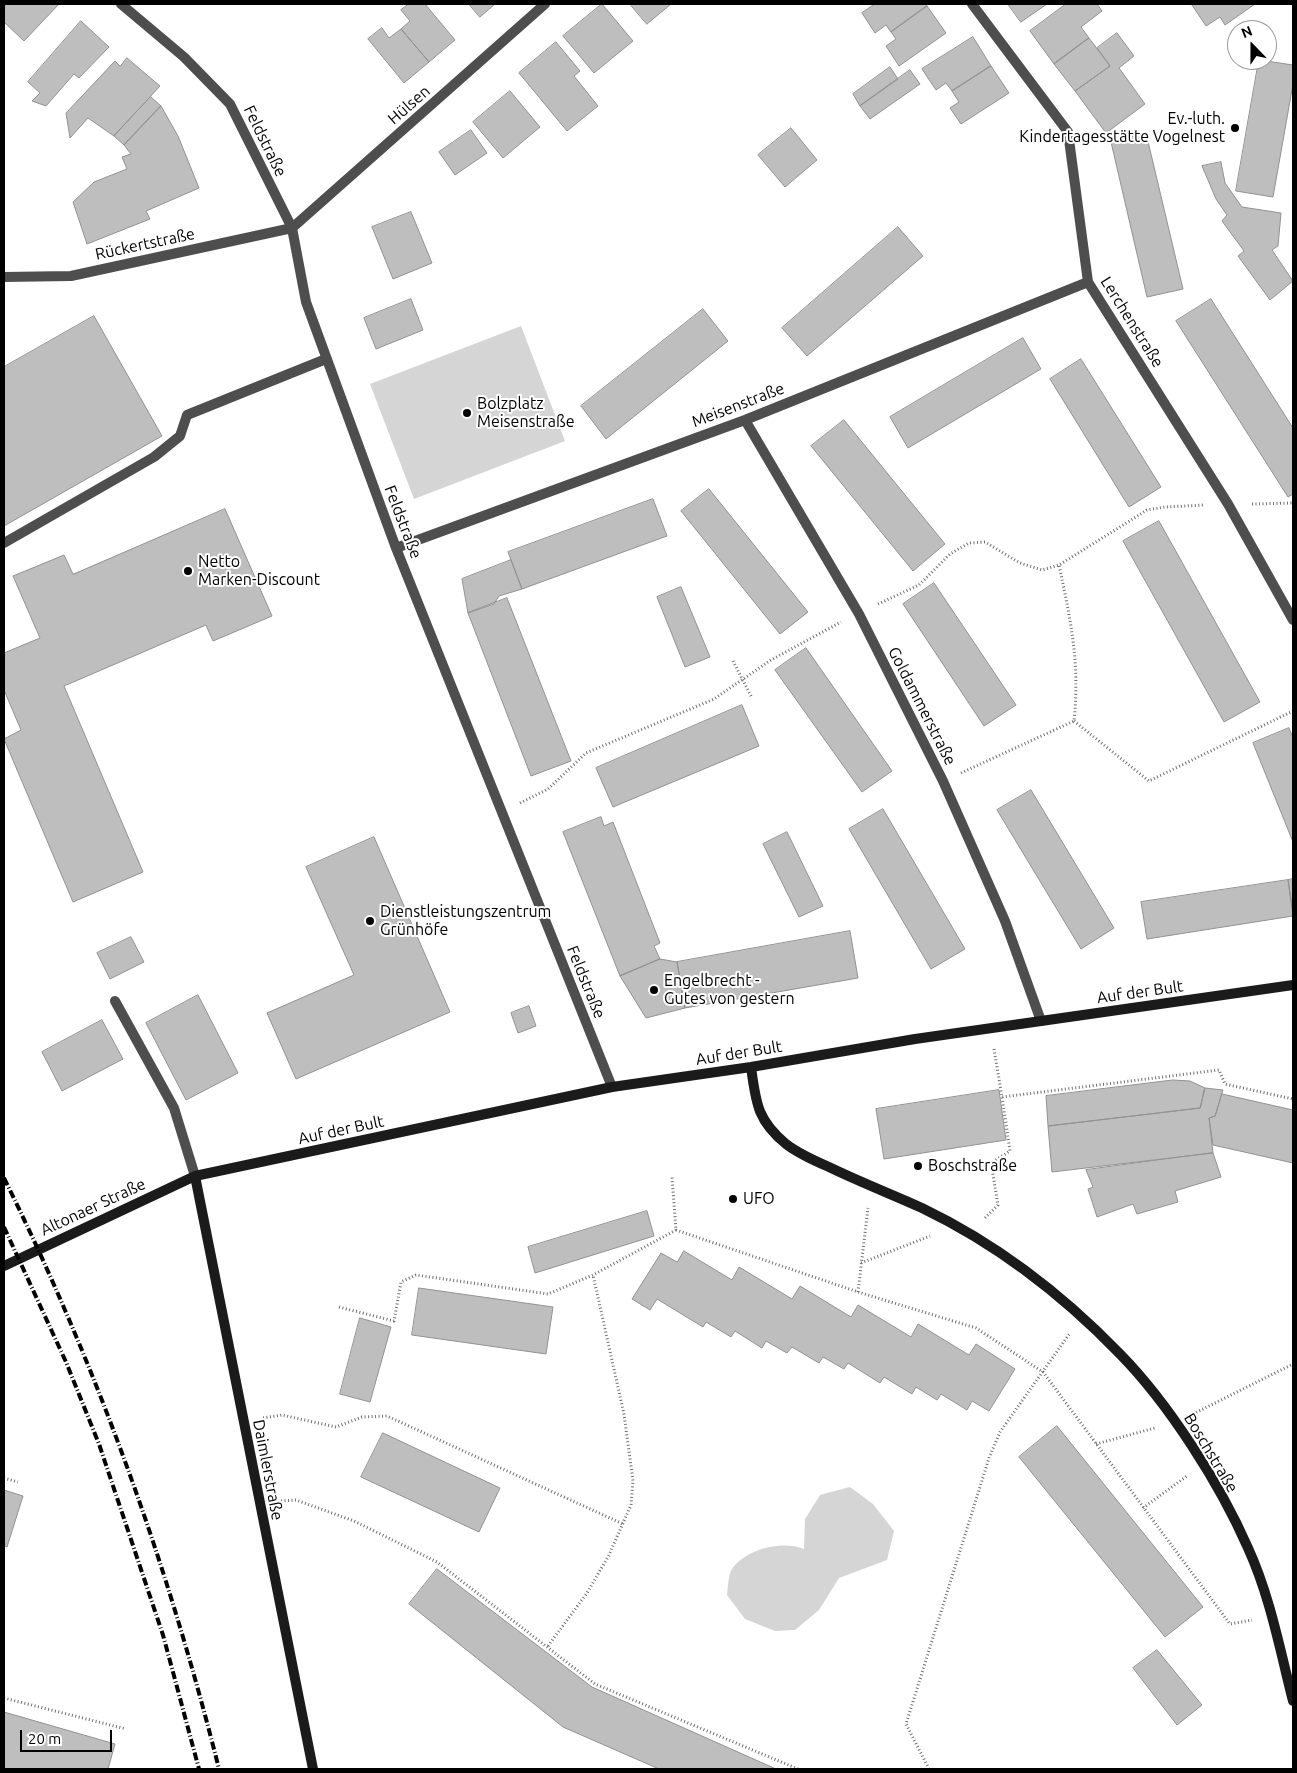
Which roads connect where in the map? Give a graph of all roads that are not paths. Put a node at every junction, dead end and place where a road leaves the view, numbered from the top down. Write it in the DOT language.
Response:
graph roads {
  1 [pos="121,4"];
  2 [pos="545,4"];
  3 [pos="972,4"];
  4 [pos="292,228"];
  5 [pos="4,277"];
  6 [pos="1088,282"];
  7 [pos="326,359"];
  8 [pos="745,420"];
  9 [pos="4,543"];
  10 [pos="396,548"];
  11 [pos="1293,620"];
  12 [pos="1293,985"];
  13 [pos="115,1001"];
  14 [pos="1041,1021"];
  15 [pos="751,1067"];
  16 [pos="612,1087"];
  17 [pos="194,1176"];
  18 [pos="4,1266"];
  19 [pos="1293,1701"];
  20 [pos="312,1769"];
  1 -- 4 [label="street, Feldstraße"];
  2 -- 4 [label="street, Hülsen"];
  3 -- 6 [label="street, Lerchenstraße"];
  4 -- 5 [label="street, Rückertstraße"];
  4 -- 7 [label="street, Feldstraße"];
  6 -- 8 [label="street, Meisenstraße"];
  6 -- 11 [label="street, Lerchenstraße"];
  7 -- 9 [label="street"];
  7 -- 10 [label="street, Feldstraße"];
  8 -- 10 [label="street, Meisenstraße"];
  8 -- 14 [label="street, Goldammerstraße"];
  10 -- 16 [label="street, Feldstraße"];
  12 -- 14 [label="street, Auf der Bult"];
  13 -- 17 [label="street"];
  14 -- 15 [label="street, Auf der Bult"];
  15 -- 16 [label="street, Auf der Bult"];
  15 -- 19 [label="street, Boschstraße"];
  16 -- 17 [label="street, Auf der Bult"];
  17 -- 18 [label="street, Altonaer Straße"];
  17 -- 20 [label="street, Daimlerstraße"];
}
